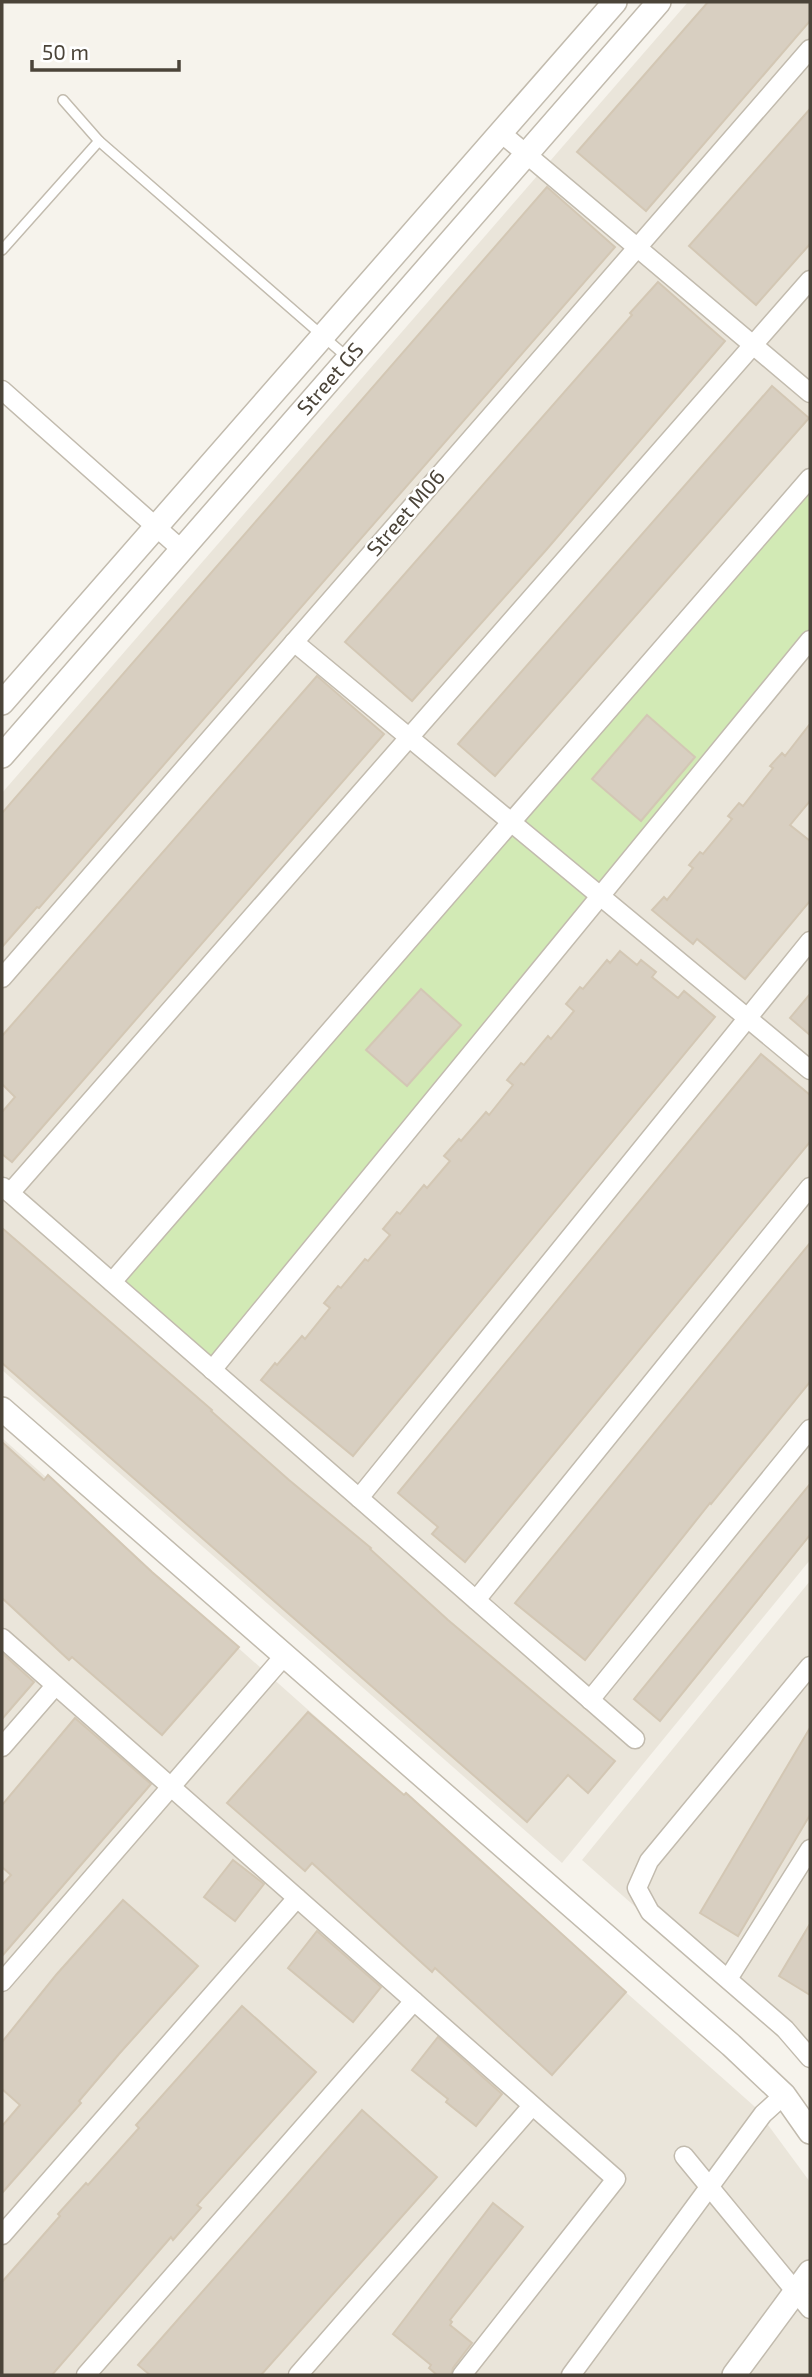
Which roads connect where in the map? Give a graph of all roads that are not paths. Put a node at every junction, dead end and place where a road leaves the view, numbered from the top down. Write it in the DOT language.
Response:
graph roads {
  1 [pos="615,2"];
  2 [pos="659,2"];
  3 [pos="810,49"];
  4 [pos="63,100"];
  5 [pos="500,132"];
  6 [pos="99,141"];
  7 [pos="528,155"];
  8 [pos="637,247"];
  9 [pos="2,250"];
  10 [pos="810,280"];
  11 [pos="323,335"];
  12 [pos="753,345"];
  13 [pos="349,359"];
  14 [pos="2,390"];
  15 [pos="810,394"];
  16 [pos="810,478"];
  17 [pos="156,526"];
  18 [pos="182,550"];
  19 [pos="810,640"];
  20 [pos="294,642"];
  21 [pos="2,703"];
  22 [pos="409,738"];
  23 [pos="4,750"];
  24 [pos="511,822"];
  25 [pos="600,896"];
  26 [pos="810,941"];
  27 [pos="2,978"];
  28 [pos="748,1018"];
  29 [pos="810,1070"];
  30 [pos="810,1188"];
  31 [pos="6,1190"];
  32 [pos="112,1282"];
  33 [pos="212,1370"];
  34 [pos="2,1409"];
  35 [pos="810,1429"];
  36 [pos="359,1498"];
  37 [pos="476,1600"];
  38 [pos="2,1638"];
  39 [pos="285,1656"];
  40 [pos="810,1666"];
  41 [pos="55,1686"];
  42 [pos="590,1700"];
  43 [pos="635,1740"];
  44 [pos="2,1747"];
  45 [pos="170,1786"];
  46 [pos="810,1849"];
  47 [pos="297,1898"];
  48 [pos="728,1979"];
  49 [pos="2,1982"];
  50 [pos="414,2001"];
  51 [pos="810,2058"];
  52 [pos="784,2095"];
  53 [pos="532,2106"];
  54 [pos="810,2132"];
  55 [pos="684,2156"];
  56 [pos="710,2186"];
  57 [pos="2,2235"];
  58 [pos="810,2272"];
  59 [pos="803,2300"];
  60 [pos="86,2375"];
  61 [pos="298,2375"];
  62 [pos="461,2375"];
  63 [pos="571,2375"];
  64 [pos="734,2375"];
  1 -- 5 [label="street, Street GS"];
  2 -- 7 [label="street, Street GS"];
  3 -- 8 [label="street, Street M06"];
  4 -- 6 [label="lane"];
  5 -- 7 [label="street"];
  5 -- 11 [label="street, Street GS"];
  6 -- 9 [label="lane"];
  6 -- 11 [label="lane"];
  7 -- 8 [label="street"];
  7 -- 13 [label="street, Street GS"];
  8 -- 12 [label="street"];
  8 -- 20 [label="street, Street M06"];
  10 -- 12 [label="street"];
  11 -- 13 [label="lane"];
  11 -- 17 [label="street, Street GS"];
  12 -- 15 [label="street"];
  12 -- 22 [label="street"];
  13 -- 18 [label="street, Street GS"];
  14 -- 17 [label="street"];
  16 -- 24 [label="street"];
  17 -- 18 [label="street"];
  17 -- 21 [label="street, Street GS"];
  18 -- 23 [label="street, Street GS"];
  19 -- 25 [label="street"];
  20 -- 22 [label="street"];
  20 -- 27 [label="street, Street M06"];
  22 -- 24 [label="street"];
  22 -- 31 [label="street"];
  24 -- 25 [label="street"];
  24 -- 32 [label="street"];
  25 -- 28 [label="street"];
  25 -- 33 [label="street"];
  26 -- 28 [label="street"];
  28 -- 29 [label="street"];
  28 -- 36 [label="street"];
  30 -- 37 [label="street"];
  31 -- 32 [label="street"];
  32 -- 33 [label="street"];
  33 -- 36 [label="street"];
  34 -- 39 [label="street"];
  35 -- 42 [label="street"];
  36 -- 37 [label="street"];
  37 -- 42 [label="street"];
  38 -- 41 [label="street"];
  39 -- 45 [label="street"];
  39 -- 52 [label="street"];
  40 -- 48 [label="street"];
  41 -- 44 [label="street"];
  41 -- 45 [label="street"];
  42 -- 43 [label="street"];
  45 -- 47 [label="street"];
  45 -- 49 [label="street"];
  46 -- 48 [label="street"];
  47 -- 50 [label="street"];
  47 -- 57 [label="street"];
  48 -- 51 [label="street"];
  50 -- 53 [label="street"];
  50 -- 60 [label="street"];
  52 -- 54 [label="street"];
  52 -- 56 [label="street"];
  53 -- 61 [label="street"];
  53 -- 62 [label="street"];
  55 -- 56 [label="street"];
  56 -- 59 [label="street"];
  56 -- 63 [label="street"];
  58 -- 59 [label="street"];
  59 -- 64 [label="street"];
}
